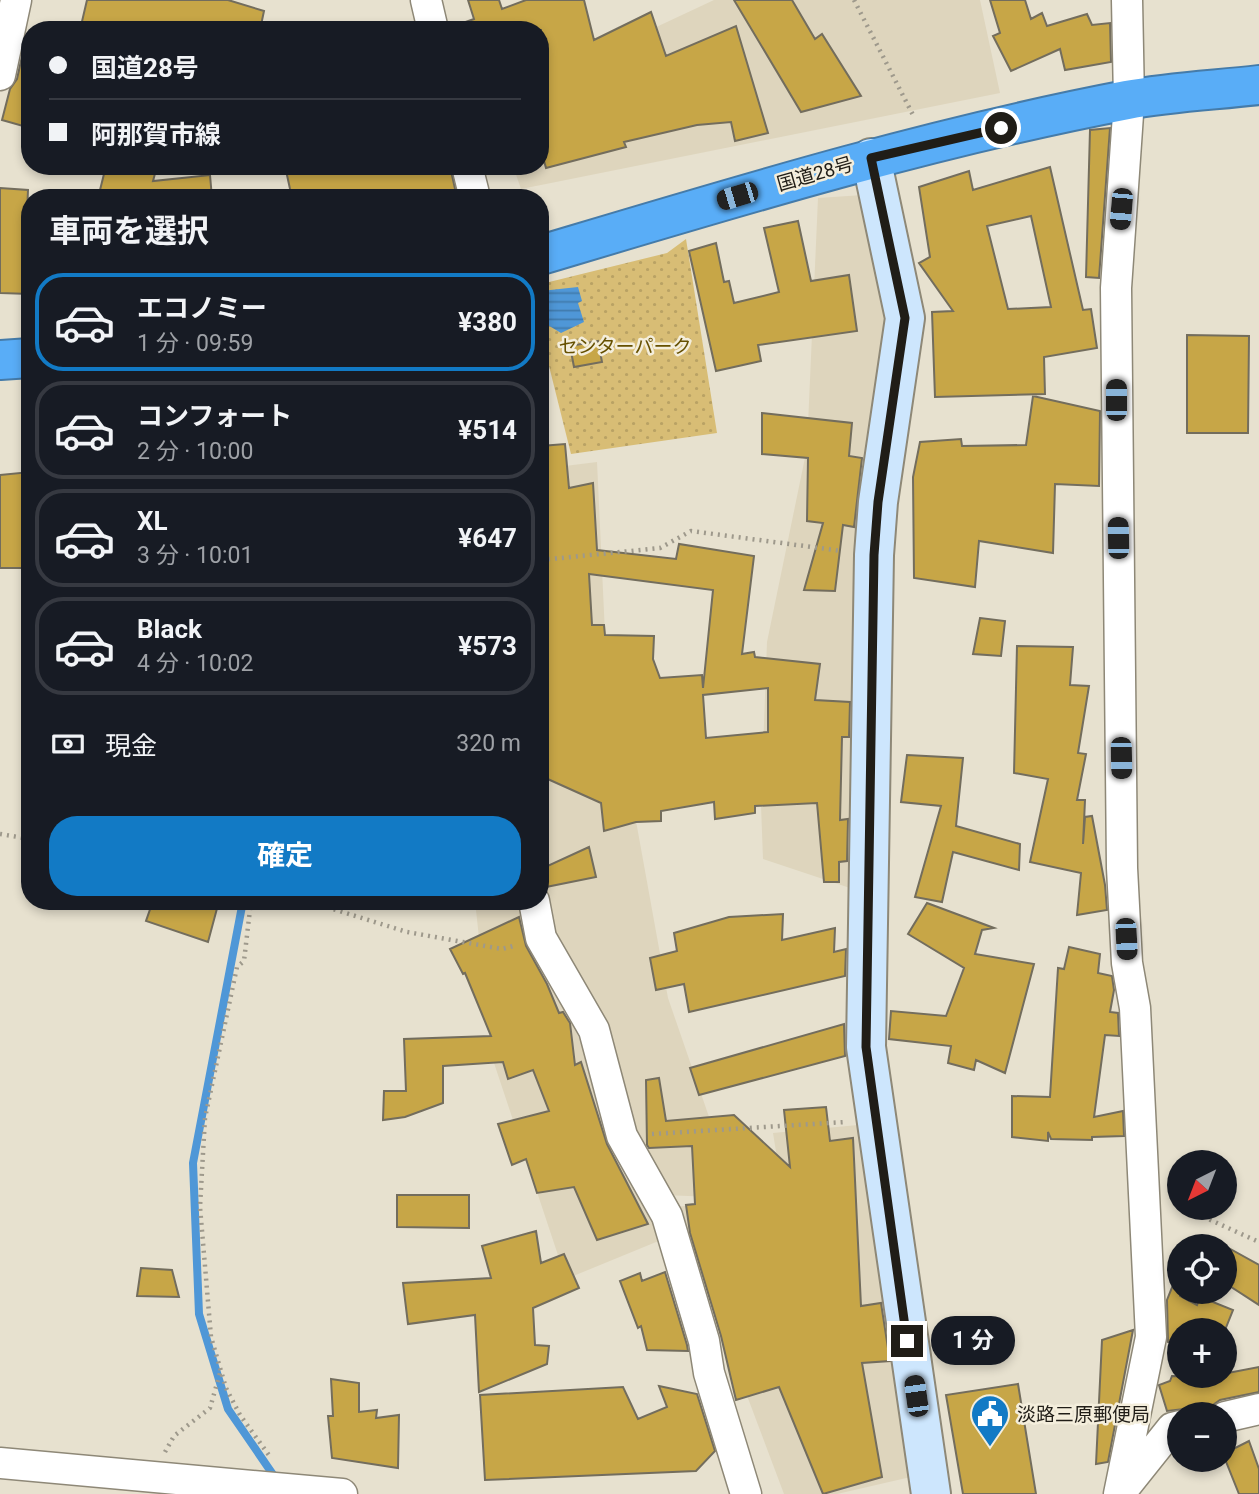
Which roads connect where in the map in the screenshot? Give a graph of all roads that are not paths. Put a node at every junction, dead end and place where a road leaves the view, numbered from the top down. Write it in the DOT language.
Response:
graph roads {
  1 [pos="16,0"];
  2 [pos="426,0"];
  3 [pos="1127,0"];
  4 [pos="431,21"];
  5 [pos="1,67"];
  6 [pos="1259,85"];
  7 [pos="1129,100"];
  8 [pos="871,158"];
  9 [pos="549,253"];
  10 [pos="21,359"];
  11 [pos="0,360"];
  12 [pos="536,910"];
  13 [pos="1259,1409"];
  14 [pos="1237,1414"];
  15 [pos="1167,1433"];
  16 [pos="0,1463"];
  17 [pos="342,1494"];
  18 [pos="746,1494"];
  19 [pos="931,1494"];
  20 [pos="1119,1494"];
  1 -- 5 [label="street"];
  2 -- 4 [label="street"];
  3 -- 7 [label="street"];
  6 -- 7 [label="highway, 国道28号"];
  7 -- 8 [label="highway, 国道28号"];
  7 -- 20 [label="street"];
  8 -- 9 [label="highway, 国道28号"];
  8 -- 19 [label="main road"];
  10 -- 11 [label="highway"];
  12 -- 18 [label="street"];
  13 -- 14 [label="street"];
  15 -- 20 [label="street"];
  16 -- 17 [label="street"];
}
